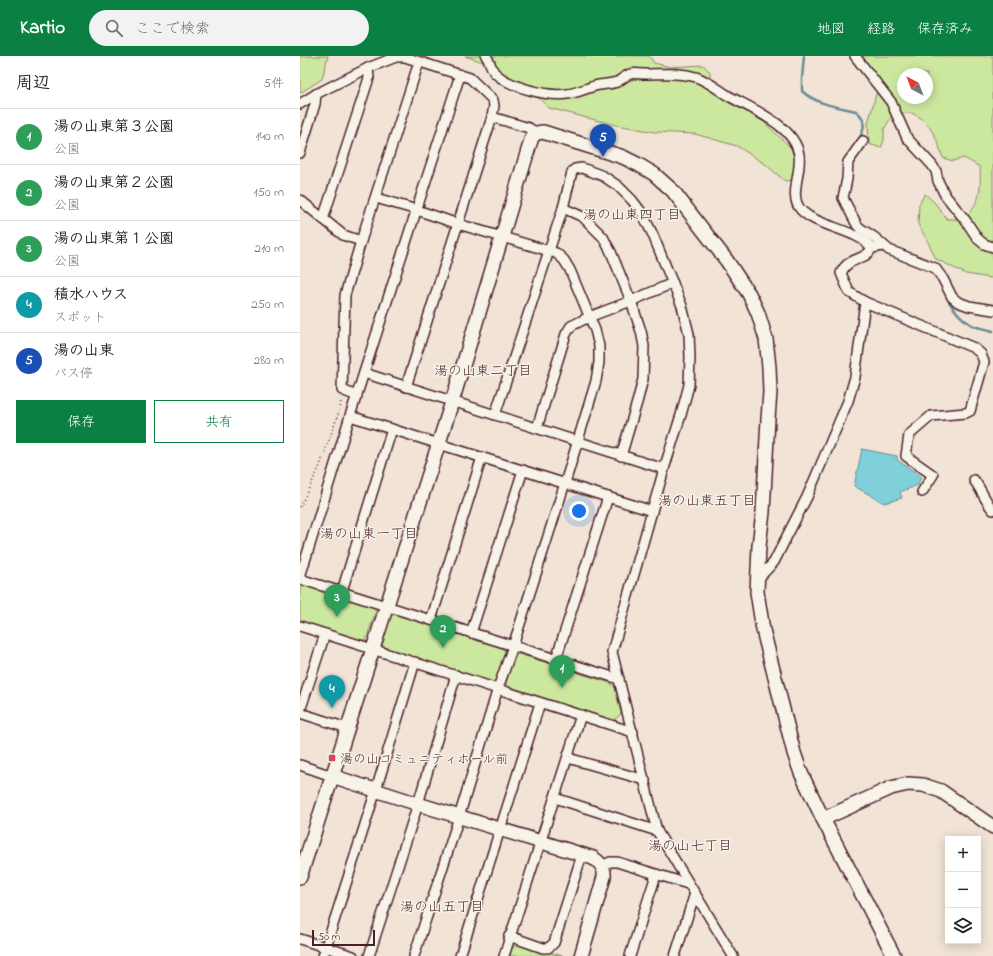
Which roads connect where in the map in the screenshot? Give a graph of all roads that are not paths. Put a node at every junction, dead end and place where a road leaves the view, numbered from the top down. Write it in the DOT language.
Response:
graph roads {
  1 [pos="486,56"];
  2 [pos="855,56"];
  3 [pos="419,62"];
  4 [pos="368,68"];
  5 [pos="460,75"];
  6 [pos="316,94"];
  7 [pos="300,104"];
  8 [pos="492,117"];
  9 [pos="537,133"];
  10 [pos="863,141"];
  11 [pos="300,153"];
  12 [pos="376,198"];
  13 [pos="300,200"];
  14 [pos="563,208"];
  15 [pos="417,210"];
  16 [pos="323,219"];
  17 [pos="458,224"];
  18 [pos="503,237"];
  19 [pos="361,241"];
  20 [pos="883,246"];
  21 [pos="993,247"];
  22 [pos="872,248"];
  23 [pos="548,251"];
  24 [pos="673,283"];
  25 [pos="631,302"];
  26 [pos="865,302"];
  27 [pos="993,310"];
  28 [pos="589,317"];
  29 [pos="364,374"];
  30 [pos="406,387"];
  31 [pos="357,396"];
  32 [pos="452,402"];
  33 [pos="495,415"];
  34 [pos="350,416"];
  35 [pos="537,428"];
  36 [pos="392,429"];
  37 [pos="438,443"];
  38 [pos="578,443"];
  39 [pos="621,456"];
  40 [pos="482,457"];
  41 [pos="523,470"];
  42 [pos="664,470"];
  43 [pos="974,480"];
  44 [pos="565,483"];
  45 [pos="922,492"];
  46 [pos="608,497"];
  47 [pos="993,510"];
  48 [pos="652,511"];
  49 [pos="300,578"];
  50 [pos="758,579"];
  51 [pos="342,591"];
  52 [pos="386,606"];
  53 [pos="431,620"];
  54 [pos="300,626"];
  55 [pos="471,633"];
  56 [pos="325,634"];
  57 [pos="513,646"];
  58 [pos="372,649"];
  59 [pos="556,659"];
  60 [pos="415,662"];
  61 [pos="456,675"];
  62 [pos="619,679"];
  63 [pos="498,688"];
  64 [pos="540,702"];
  65 [pos="300,712"];
  66 [pos="581,715"];
  67 [pos="347,728"];
  68 [pos="633,732"];
  69 [pos="568,758"];
  70 [pos="300,765"];
  71 [pos="332,776"];
  72 [pos="645,780"];
  73 [pos="376,790"];
  74 [pos="555,798"];
  75 [pos="418,804"];
  76 [pos="459,816"];
  77 [pos="824,819"];
  78 [pos="993,827"];
  79 [pos="499,830"];
  80 [pos="657,830"];
  81 [pos="541,842"];
  82 [pos="582,855"];
  83 [pos="602,866"];
  84 [pos="656,875"];
  85 [pos="300,877"];
  86 [pos="688,884"];
  87 [pos="695,893"];
  88 [pos="509,936"];
  89 [pos="300,939"];
  90 [pos="325,952"];
  91 [pos="353,956"];
  92 [pos="369,956"];
  93 [pos="414,956"];
  94 [pos="460,956"];
  95 [pos="504,956"];
  96 [pos="582,956"];
  97 [pos="630,956"];
  98 [pos="675,956"];
  99 [pos="733,956"];
  100 [pos="894,956"];
  1 -- 22 [label="street"];
  2 -- 21 [label="street"];
  3 -- 4 [label="street"];
  3 -- 5 [label="street"];
  3 -- 12 [label="street"];
  4 -- 6 [label="street"];
  4 -- 16 [label="street"];
  5 -- 8 [label="street"];
  5 -- 15 [label="street"];
  6 -- 7 [label="street"];
  6 -- 11 [label="street"];
  8 -- 9 [label="street"];
  8 -- 17 [label="street"];
  9 -- 18 [label="street"];
  9 -- 50 [label="street"];
  10 -- 20 [label="street"];
  12 -- 15 [label="street"];
  12 -- 19 [label="street"];
  13 -- 16 [label="street"];
  14 -- 23 [label="street"];
  14 -- 24 [label="street"];
  14 -- 25 [label="street"];
  15 -- 17 [label="street"];
  15 -- 29 [label="street"];
  16 -- 19 [label="street"];
  17 -- 18 [label="street"];
  17 -- 30 [label="street"];
  18 -- 23 [label="street"];
  18 -- 32 [label="street"];
  19 -- 31 [label="street"];
  20 -- 22 [label="street"];
  20 -- 27 [label="street"];
  22 -- 26 [label="street"];
  23 -- 28 [label="street"];
  23 -- 33 [label="street"];
  24 -- 25 [label="street"];
  24 -- 42 [label="street"];
  25 -- 28 [label="street"];
  25 -- 39 [label="street"];
  26 -- 45 [label="street"];
  26 -- 50 [label="street"];
  28 -- 35 [label="street"];
  28 -- 38 [label="street"];
  29 -- 30 [label="street"];
  29 -- 31 [label="street"];
  30 -- 32 [label="street"];
  31 -- 34 [label="street"];
  32 -- 33 [label="street"];
  32 -- 37 [label="street"];
  33 -- 35 [label="street"];
  34 -- 36 [label="street"];
  34 -- 49 [label="street"];
  35 -- 38 [label="street"];
  36 -- 37 [label="street"];
  36 -- 51 [label="street"];
  37 -- 40 [label="street"];
  37 -- 52 [label="street"];
  38 -- 39 [label="street"];
  38 -- 44 [label="street"];
  39 -- 42 [label="street"];
  40 -- 41 [label="street"];
  40 -- 53 [label="street"];
  41 -- 44 [label="street"];
  41 -- 55 [label="street"];
  42 -- 48 [label="street"];
  43 -- 47 [label="street"];
  44 -- 46 [label="street"];
  44 -- 57 [label="street"];
  46 -- 48 [label="street"];
  46 -- 59 [label="street"];
  48 -- 62 [label="street"];
  49 -- 51 [label="street"];
  50 -- 77 [label="street"];
  51 -- 52 [label="street"];
  52 -- 53 [label="street"];
  52 -- 58 [label="street"];
  53 -- 55 [label="street"];
  54 -- 56 [label="street"];
  55 -- 57 [label="street"];
  56 -- 58 [label="street"];
  56 -- 65 [label="street"];
  57 -- 59 [label="street"];
  57 -- 63 [label="street"];
  58 -- 60 [label="street"];
  58 -- 67 [label="street"];
  59 -- 62 [label="street"];
  60 -- 61 [label="street"];
  60 -- 73 [label="street"];
  61 -- 63 [label="street"];
  61 -- 75 [label="street"];
  62 -- 68 [label="street"];
  63 -- 64 [label="street"];
  63 -- 76 [label="street"];
  64 -- 66 [label="street"];
  64 -- 79 [label="street"];
  65 -- 67 [label="street"];
  66 -- 68 [label="street"];
  66 -- 69 [label="street"];
  67 -- 71 [label="street"];
  68 -- 72 [label="street"];
  69 -- 72 [label="street"];
  69 -- 74 [label="street"];
  70 -- 71 [label="street"];
  71 -- 73 [label="street"];
  71 -- 85 [label="street"];
  72 -- 80 [label="street"];
  73 -- 75 [label="street"];
  73 -- 90 [label="street"];
  74 -- 80 [label="street"];
  74 -- 81 [label="street"];
  75 -- 76 [label="street"];
  75 -- 92 [label="street"];
  76 -- 79 [label="street"];
  76 -- 93 [label="street"];
  77 -- 78 [label="street"];
  77 -- 100 [label="street"];
  79 -- 81 [label="street"];
  79 -- 94 [label="street"];
  80 -- 86 [label="street"];
  81 -- 82 [label="street"];
  81 -- 88 [label="street"];
  82 -- 83 [label="street"];
  82 -- 88 [label="street"];
  83 -- 84 [label="street"];
  83 -- 96 [label="street"];
  84 -- 86 [label="street"];
  84 -- 97 [label="street"];
  86 -- 87 [label="street"];
  87 -- 98 [label="street"];
  87 -- 99 [label="street"];
  88 -- 95 [label="street"];
  89 -- 90 [label="street"];
  90 -- 91 [label="street"];
}
